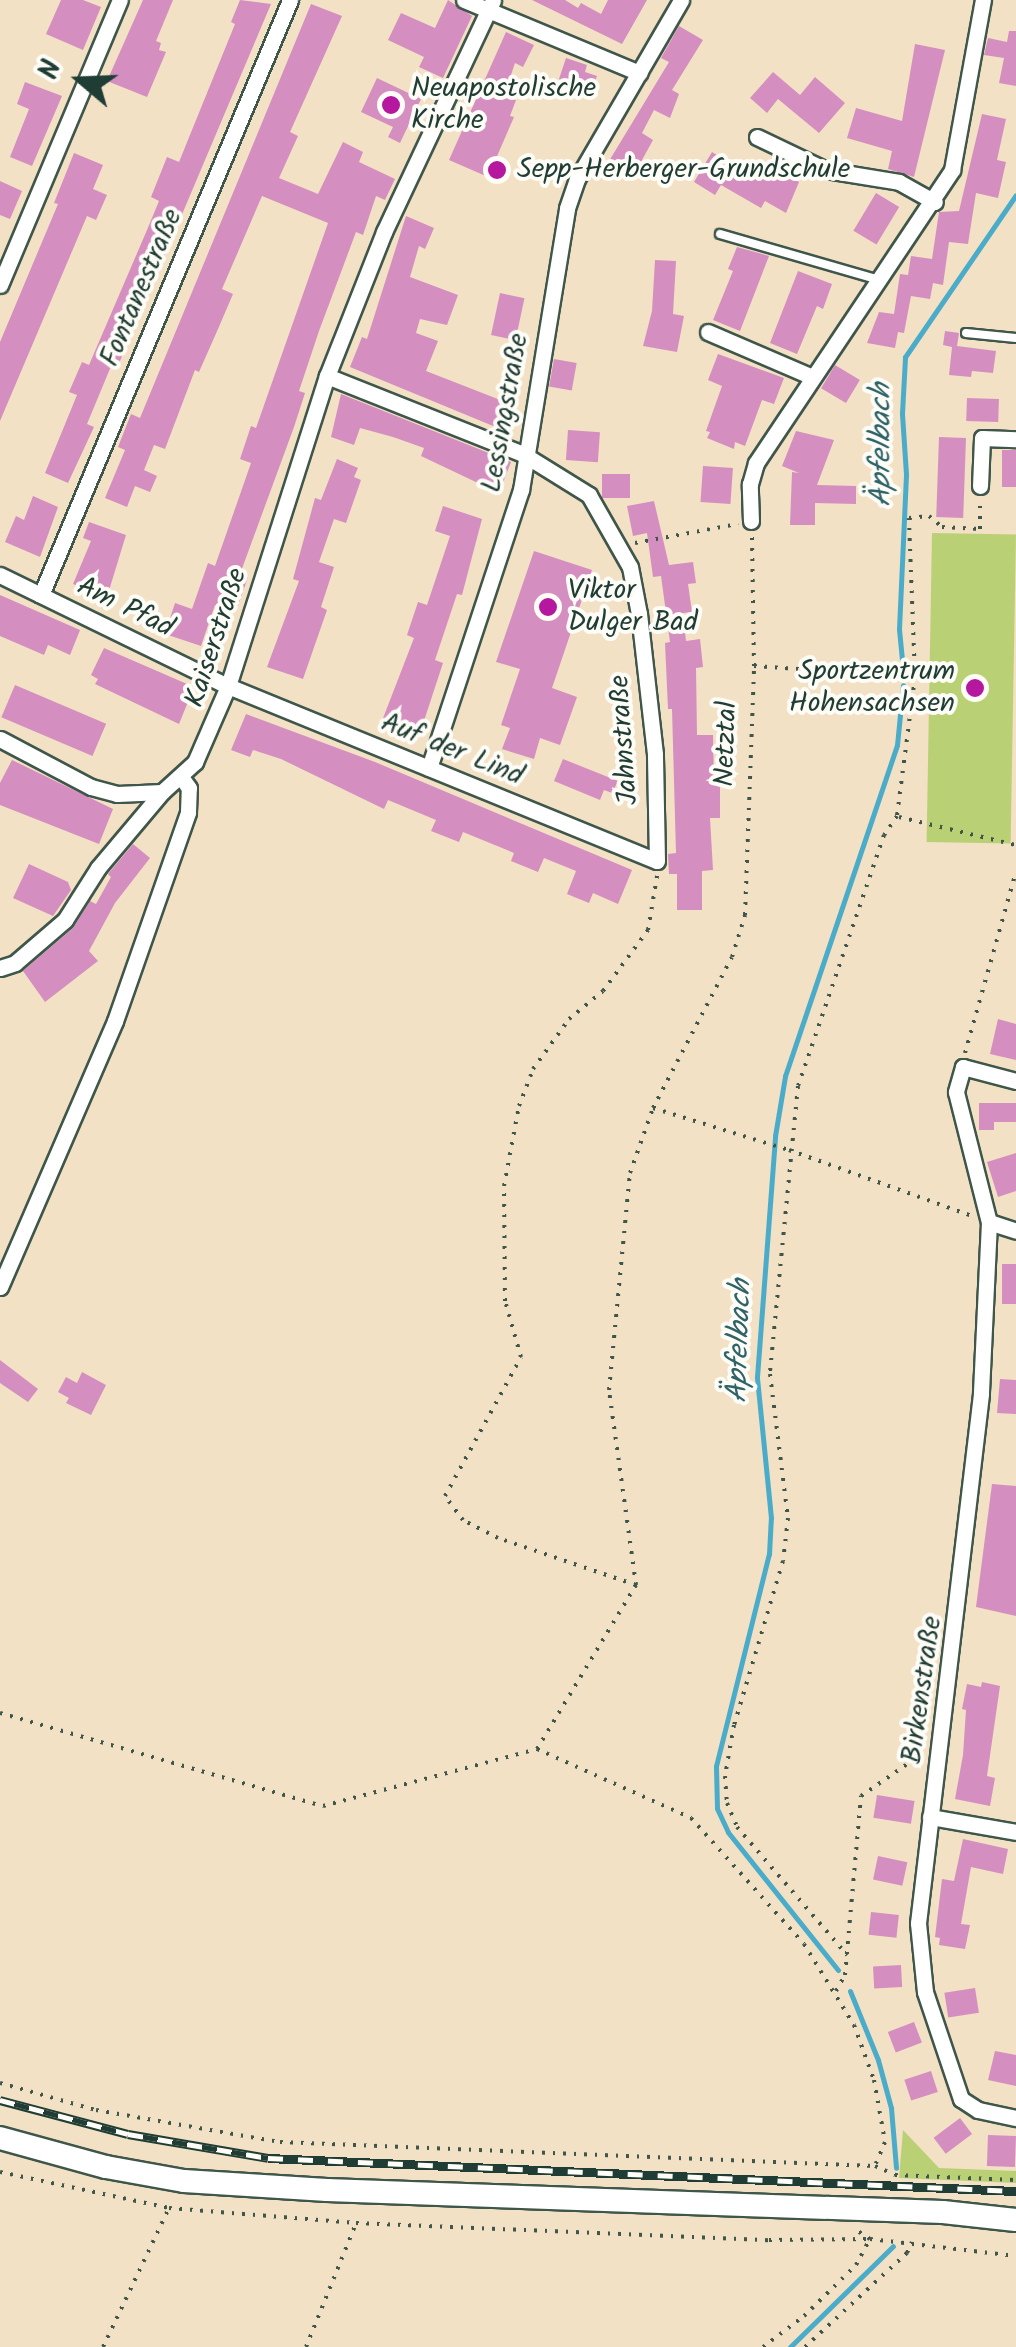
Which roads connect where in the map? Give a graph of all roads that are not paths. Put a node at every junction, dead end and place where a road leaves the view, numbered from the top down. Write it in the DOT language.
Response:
graph roads {
  1 [pos="120,0"];
  2 [pos="290,0"];
  3 [pos="464,0"];
  4 [pos="680,0"];
  5 [pos="983,0"];
  6 [pos="489,6"];
  7 [pos="638,73"];
  8 [pos="758,136"];
  9 [pos="934,202"];
  10 [pos="720,234"];
  11 [pos="879,280"];
  12 [pos="0,285"];
  13 [pos="708,332"];
  14 [pos="966,333"];
  15 [pos="1016,338"];
  16 [pos="327,376"];
  17 [pos="810,376"];
  18 [pos="1016,439"];
  19 [pos="524,454"];
  20 [pos="980,486"];
  21 [pos="751,521"];
  22 [pos="0,575"];
  23 [pos="41,595"];
  24 [pos="228,686"];
  25 [pos="0,740"];
  26 [pos="429,768"];
  27 [pos="181,777"];
  28 [pos="162,792"];
  29 [pos="658,861"];
  30 [pos="0,968"];
  31 [pos="1016,1082"];
  32 [pos="989,1222"];
  33 [pos="1016,1231"];
  34 [pos="0,1287"];
  35 [pos="930,1818"];
  36 [pos="1016,1832"];
  37 [pos="1016,2118"];
  38 [pos="0,2138"];
  39 [pos="1016,2220"];
  1 -- 12 [label="street"];
  2 -- 23 [label="street, Fontanestraße"];
  3 -- 6 [label="street"];
  4 -- 7 [label="street, Lessingstraße"];
  5 -- 9 [label="street"];
  6 -- 7 [label="street"];
  6 -- 16 [label="street, Kaiserstraße"];
  7 -- 19 [label="street, Lessingstraße"];
  8 -- 9 [label="street"];
  9 -- 11 [label="street"];
  10 -- 11 [label="lane"];
  11 -- 17 [label="street"];
  13 -- 17 [label="street"];
  14 -- 15 [label="lane"];
  16 -- 19 [label="street, Jahnstraße"];
  16 -- 24 [label="street, Kaiserstraße"];
  17 -- 21 [label="street"];
  18 -- 20 [label="street"];
  19 -- 26 [label="street, Lessingstraße"];
  19 -- 29 [label="street, Jahnstraße"];
  22 -- 23 [label="street, Am Pfad"];
  23 -- 24 [label="street, Am Pfad"];
  24 -- 26 [label="street, Auf der Lind"];
  24 -- 27 [label="street, Kaiserstraße"];
  25 -- 28 [label="street"];
  26 -- 29 [label="street, Auf der Lind"];
  27 -- 28 [label="street, Kaiserstraße"];
  27 -- 34 [label="street"];
  28 -- 30 [label="street, Kaiserstraße"];
  31 -- 32 [label="street, Birkenstraße"];
  32 -- 33 [label="street"];
  32 -- 35 [label="street, Birkenstraße"];
  35 -- 36 [label="street"];
  35 -- 37 [label="street, Birkenstraße"];
  38 -- 39 [label="main road"];
}
